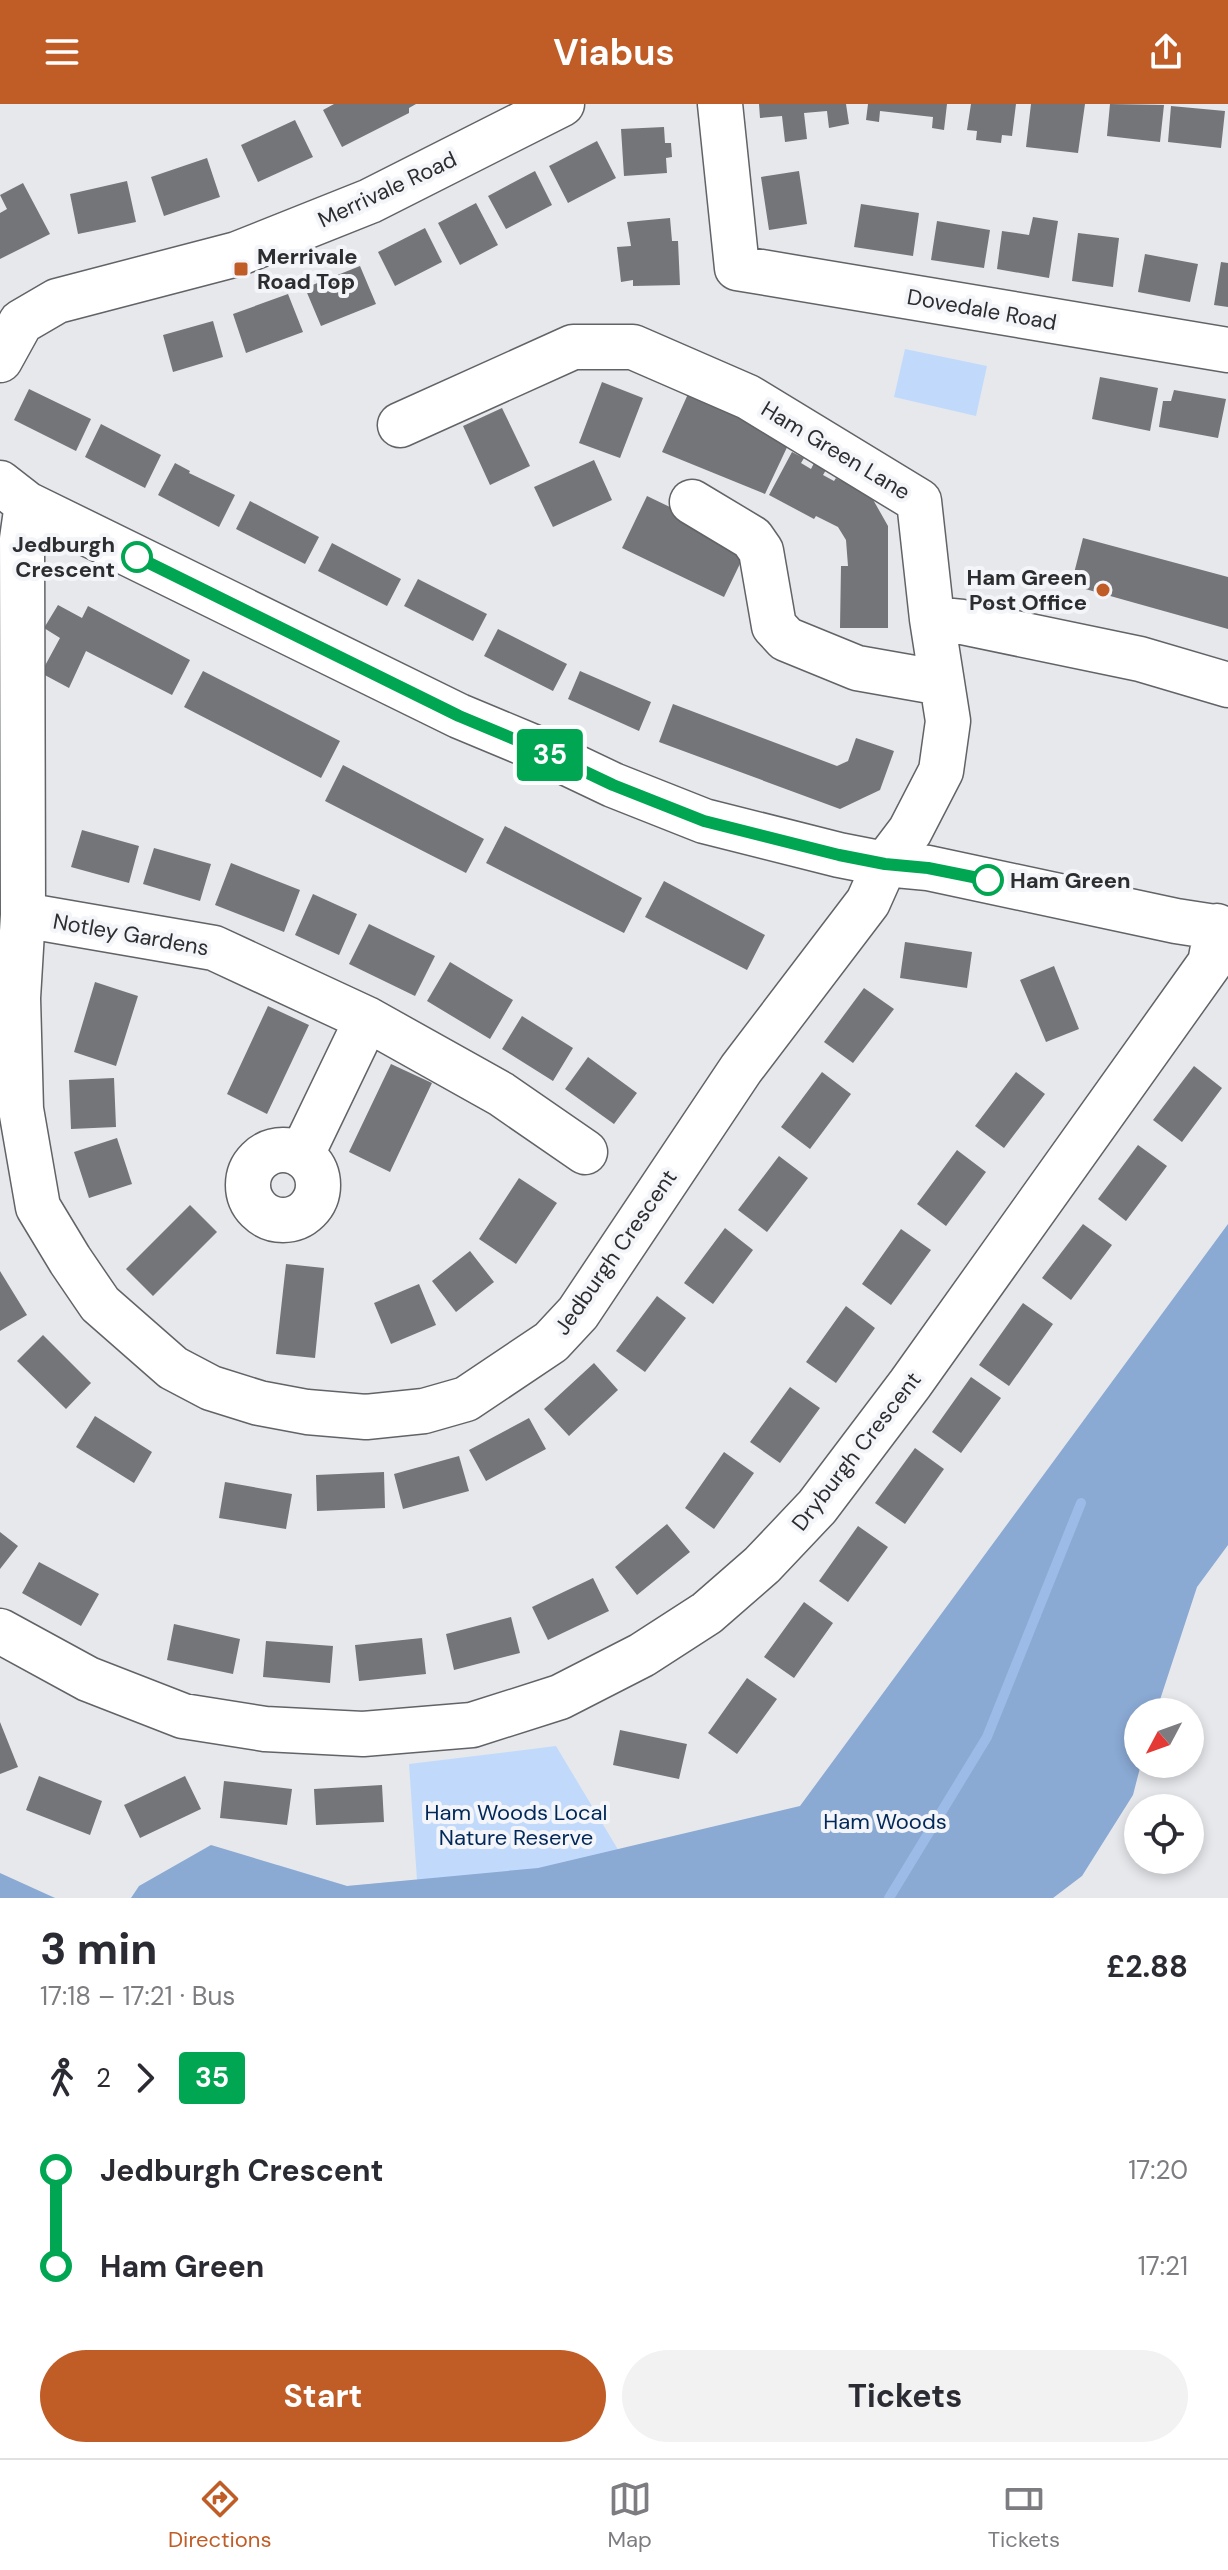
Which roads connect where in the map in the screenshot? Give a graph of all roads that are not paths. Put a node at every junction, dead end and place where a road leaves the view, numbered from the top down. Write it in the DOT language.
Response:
graph roads {
  1 [pos="562,104"];
  2 [pos="720,104"];
  3 [pos="1228,350"];
  4 [pos="0,360"];
  5 [pos="400,425"];
  6 [pos="14,493"];
  7 [pos="692,502"];
  8 [pos="932,619"];
  9 [pos="942,683"];
  10 [pos="1228,685"];
  11 [pos="885,864"];
  12 [pos="23,915"];
  13 [pos="1224,927"];
  14 [pos="367,1019"];
  15 [pos="585,1152"];
  16 [pos="302,1154"];
  17 [pos="0,1631"];
  1 -- 4 [label="street, Merrivale Road"];
  2 -- 3 [label="street, Dovedale Road"];
  5 -- 8 [label="street, Ham Green Lane"];
  6 -- 11 [label="street"];
  6 -- 12 [label="street, Jedburgh Crescent"];
  7 -- 9 [label="street"];
  8 -- 9 [label="street, Ham Green Lane"];
  8 -- 10 [label="street"];
  9 -- 11 [label="street, Ham Green Lane"];
  11 -- 12 [label="street, Jedburgh Crescent"];
  11 -- 13 [label="street"];
  12 -- 14 [label="street, Notley Gardens"];
  13 -- 17 [label="street, Dryburgh Crescent"];
  14 -- 15 [label="street, Notley Gardens"];
  14 -- 16 [label="street"];
}
